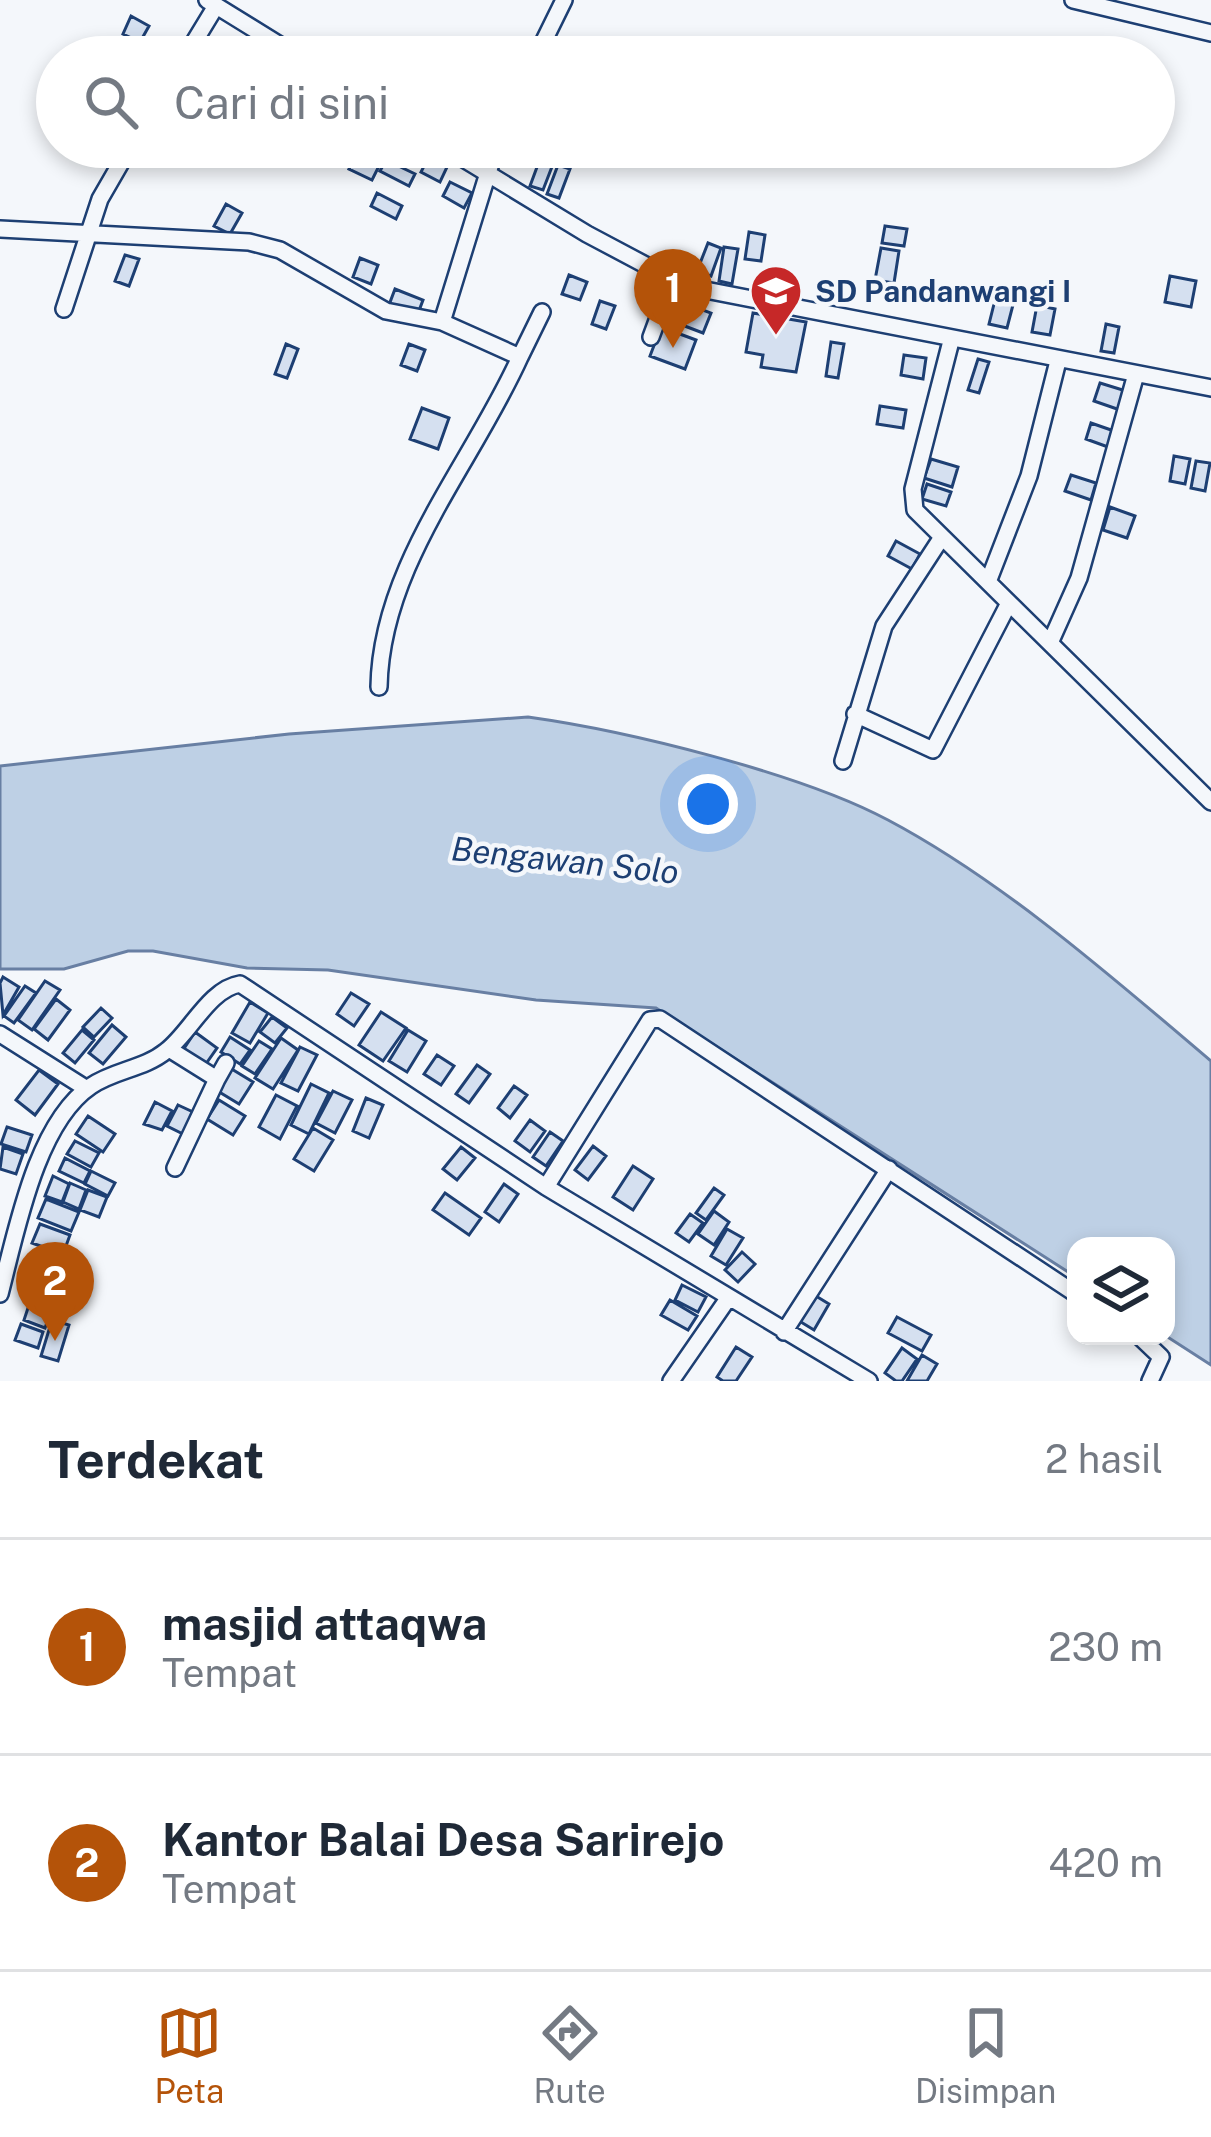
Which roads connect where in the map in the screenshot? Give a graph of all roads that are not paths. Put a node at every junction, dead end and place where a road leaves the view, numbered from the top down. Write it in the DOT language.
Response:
graph roads {
  1 [pos="564,0"];
  2 [pos="1073,0"];
  3 [pos="211,3"];
  4 [pos="1211,33"];
  5 [pos="194,36"];
  6 [pos="265,36"];
  7 [pos="546,36"];
  8 [pos="118,168"];
  9 [pos="480,168"];
  10 [pos="486,168"];
  11 [pos="485,171"];
  12 [pos="0,229"];
  13 [pos="88,235"];
  14 [pos="672,280"];
  15 [pos="64,309"];
  16 [pos="542,312"];
  17 [pos="442,322"];
  18 [pos="651,337"];
  19 [pos="951,341"];
  20 [pos="520,357"];
  21 [pos="1058,361"];
  22 [pos="1136,374"];
  23 [pos="1211,388"];
  24 [pos="942,538"];
  25 [pos="988,582"];
  26 [pos="1009,603"];
  27 [pos="1051,643"];
  28 [pos="379,687"];
  29 [pos="855,714"];
  30 [pos="843,760"];
  31 [pos="1211,802"];
  32 [pos="0,1034"];
  33 [pos="170,1049"];
  34 [pos="226,1063"];
  35 [pos="217,1079"];
  36 [pos="87,1088"];
  37 [pos="175,1168"];
  38 [pos="889,1169"];
  39 [pos="546,1187"];
  40 [pos="1067,1288"];
  41 [pos="0,1294"];
  42 [pos="727,1300"];
  43 [pos="784,1332"];
  44 [pos="1148,1345"];
  45 [pos="671,1381"];
  46 [pos="868,1381"];
  47 [pos="1150,1381"];
  1 -- 7 [label="street"];
  2 -- 4 [label="street"];
  3 -- 5 [label="street"];
  3 -- 6 [label="street"];
  8 -- 13 [label="street"];
  9 -- 11 [label="street"];
  10 -- 11 [label="street"];
  11 -- 14 [label="street"];
  11 -- 17 [label="street"];
  12 -- 13 [label="street"];
  13 -- 15 [label="street"];
  13 -- 17 [label="street"];
  14 -- 18 [label="street"];
  14 -- 19 [label="street"];
  16 -- 20 [label="street"];
  17 -- 20 [label="street"];
  19 -- 21 [label="street"];
  19 -- 24 [label="street"];
  20 -- 28 [label="street"];
  21 -- 22 [label="street"];
  21 -- 25 [label="street"];
  22 -- 23 [label="street"];
  22 -- 27 [label="street"];
  24 -- 25 [label="street"];
  24 -- 29 [label="street"];
  25 -- 26 [label="street"];
  26 -- 27 [label="street"];
  26 -- 29 [label="street"];
  27 -- 31 [label="street"];
  29 -- 30 [label="street"];
  32 -- 36 [label="street"];
  33 -- 35 [label="street"];
  33 -- 36 [label="street"];
  33 -- 39 [label="street"];
  34 -- 35 [label="street"];
  35 -- 37 [label="street"];
  36 -- 41 [label="street"];
  38 -- 39 [label="street"];
  38 -- 40 [label="street"];
  38 -- 43 [label="street"];
  39 -- 42 [label="street"];
  42 -- 43 [label="street"];
  42 -- 45 [label="street"];
  43 -- 46 [label="street"];
  44 -- 47 [label="street"];
}
